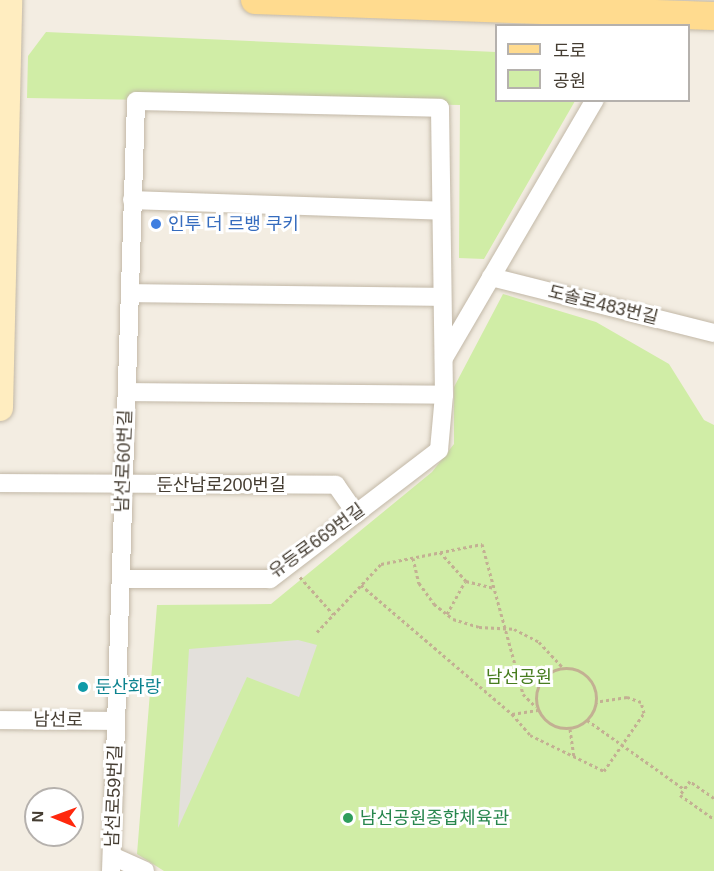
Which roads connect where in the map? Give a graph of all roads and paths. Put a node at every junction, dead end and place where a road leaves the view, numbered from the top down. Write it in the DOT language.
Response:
graph roads {
  1 [pos="9,0"];
  2 [pos="255,0"];
  3 [pos="714,16"];
  4 [pos="642,19"];
  5 [pos="594,102"];
  6 [pos="440,108"];
  7 [pos="132,200"];
  8 [pos="441,211"];
  9 [pos="491,277"];
  10 [pos="130,293"];
  11 [pos="442,297"];
  12 [pos="714,332"];
  13 [pos="443,360"];
  14 [pos="126,392"];
  15 [pos="444,395"];
  16 [pos="0,408"];
  17 [pos="0,483"];
  18 [pos="124,484"];
  19 [pos="356,514"];
  20 [pos="440,552"];
  21 [pos="412,558"];
  22 [pos="289,565"];
  23 [pos="121,579"];
  24 [pos="466,581"];
  25 [pos="361,585"];
  26 [pos="494,588"];
  27 [pos="333,614"];
  28 [pos="447,614"];
  29 [pos="506,630"];
  30 [pos="317,632"];
  31 [pos="563,668"];
  32 [pos="596,702"];
  33 [pos="537,708"];
  34 [pos="512,714"];
  35 [pos="0,720"];
  36 [pos="587,720"];
  37 [pos="116,721"];
  38 [pos="570,729"];
  39 [pos="622,745"];
  40 [pos="573,756"];
  41 [pos="684,789"];
  42 [pos="714,798"];
  43 [pos="714,819"];
  44 [pos="112,863"];
  45 [pos="145,871"];
  1 -- 16 [label="main road"];
  2 -- 4 [label="main road"];
  3 -- 4 [label="main road"];
  5 -- 9 [label="street"];
  6 -- 7 [label="street, 남선로60번길"];
  6 -- 8 [label="street, 유등로669번길"];
  7 -- 8 [label="street"];
  7 -- 10 [label="street, 남선로60번길"];
  8 -- 11 [label="street, 유등로669번길"];
  9 -- 12 [label="street, 도솔로483번길"];
  9 -- 13 [label="street"];
  10 -- 11 [label="street"];
  10 -- 14 [label="street, 남선로60번길"];
  11 -- 13 [label="street, 유등로669번길"];
  13 -- 15 [label="street, 유등로669번길"];
  14 -- 15 [label="street"];
  14 -- 18 [label="street, 남선로60번길"];
  15 -- 19 [label="street, 유등로669번길"];
  17 -- 18 [label="street, 둔산남로200번길"];
  18 -- 19 [label="street, 둔산남로200번길"];
  18 -- 23 [label="street, 남선로60번길"];
  19 -- 22 [label="street, 유등로669번길"];
  20 -- 21 [label="path"];
  20 -- 24 [label="path"];
  20 -- 26 [label="path"];
  21 -- 25 [label="path"];
  21 -- 28 [label="path"];
  22 -- 23 [label="street, 유등로669번길"];
  22 -- 27 [label="path"];
  23 -- 37 [label="street, 남선로60번길"];
  24 -- 26 [label="path"];
  24 -- 28 [label="path"];
  25 -- 27 [label="path"];
  25 -- 34 [label="path"];
  26 -- 29 [label="path"];
  27 -- 30 [label="path"];
  28 -- 29 [label="path"];
  29 -- 31 [label="path"];
  29 -- 33 [label="path"];
  31 -- 32 [label="path"];
  31 -- 33 [label="path"];
  32 -- 36 [label="path"];
  32 -- 39 [label="path"];
  33 -- 34 [label="path"];
  33 -- 38 [label="path"];
  34 -- 40 [label="path"];
  35 -- 37 [label="street, 남선로"];
  36 -- 38 [label="path"];
  36 -- 39 [label="path"];
  37 -- 44 [label="street, 남선로59번길"];
  38 -- 40 [label="path"];
  39 -- 40 [label="path"];
  39 -- 41 [label="path"];
  41 -- 42 [label="path"];
  41 -- 43 [label="path"];
  44 -- 45 [label="street"];
}
